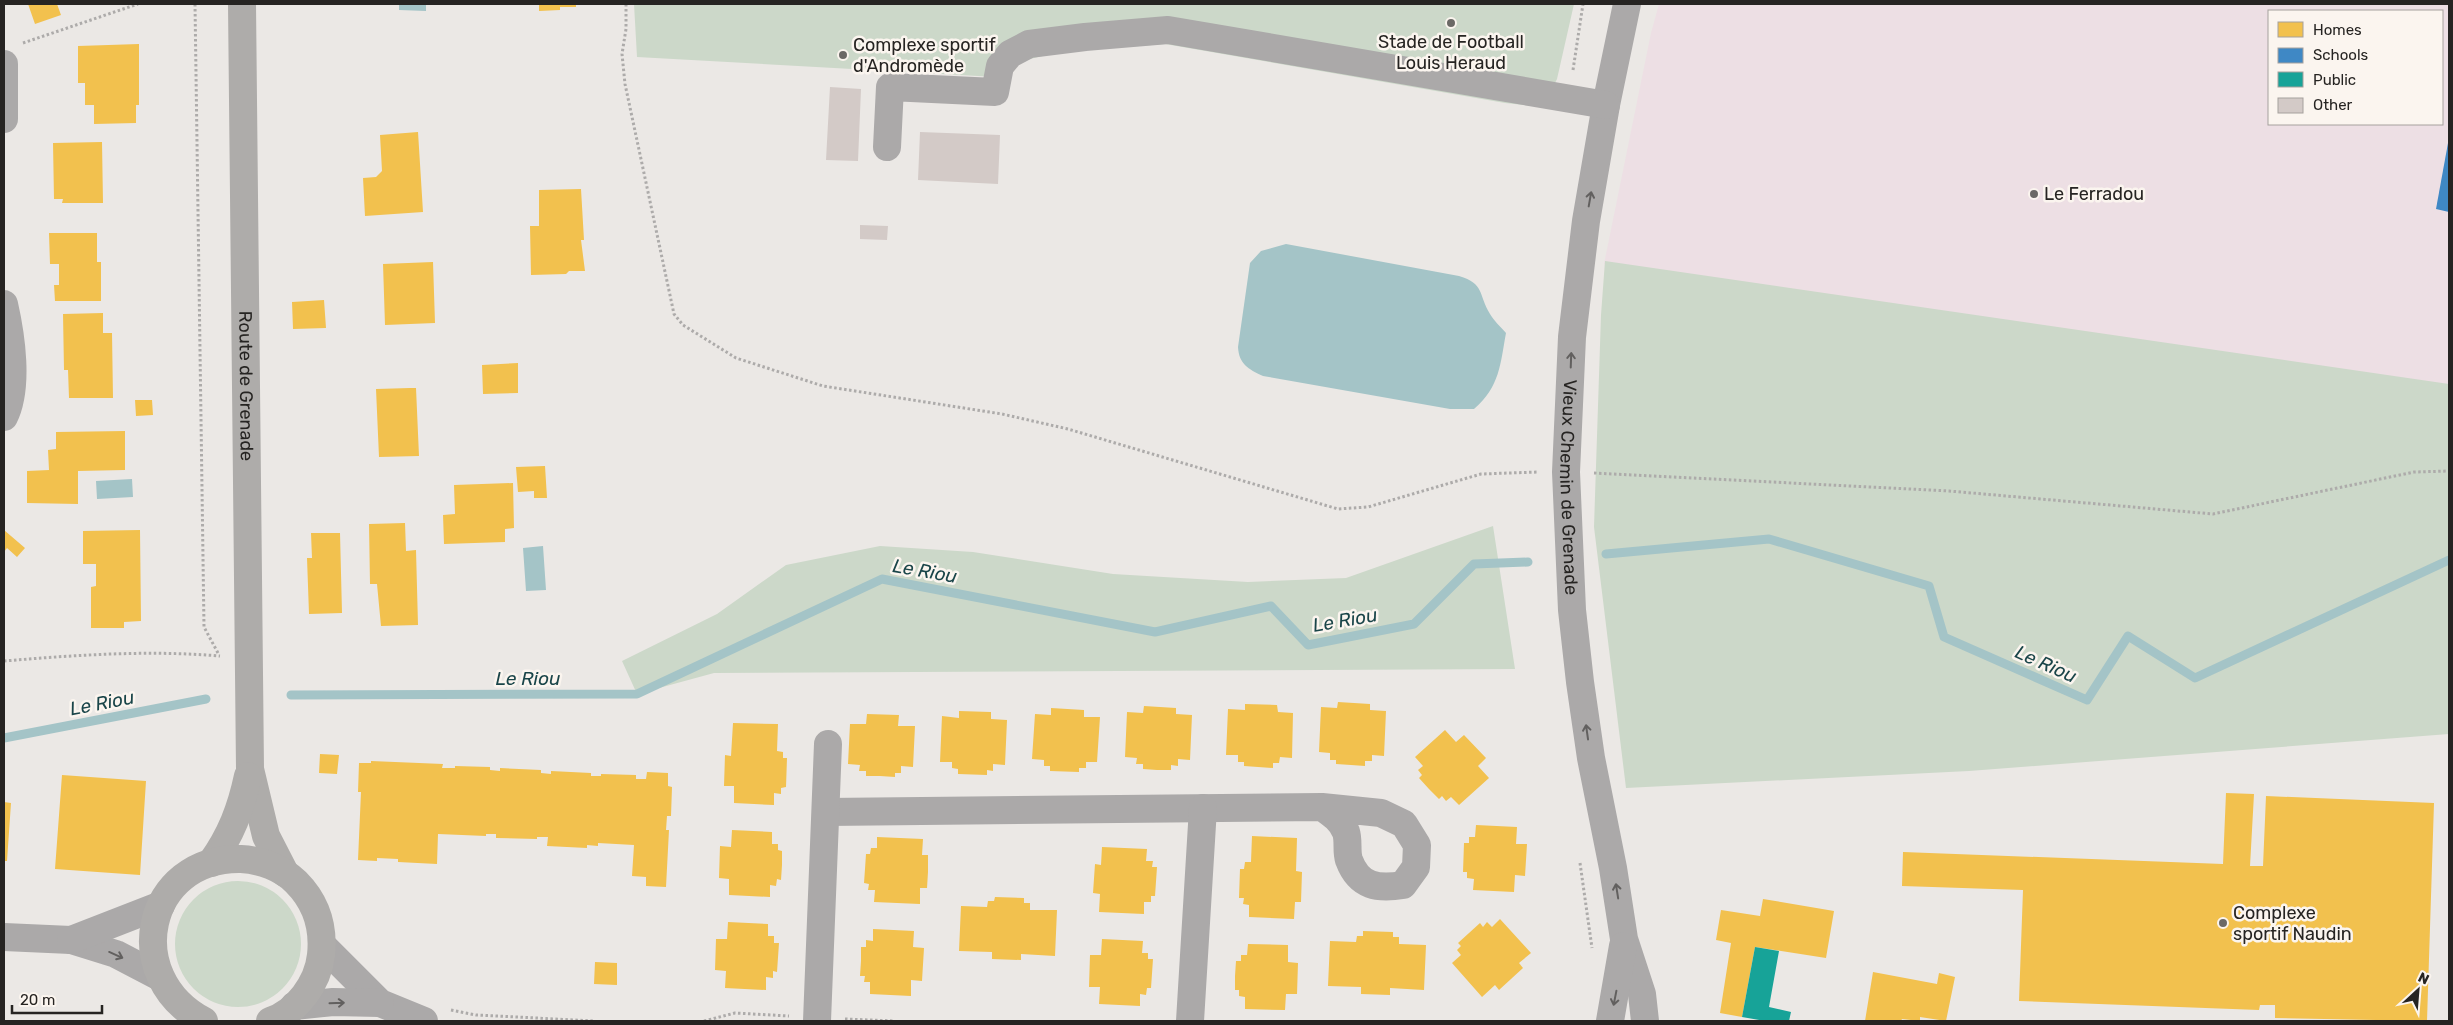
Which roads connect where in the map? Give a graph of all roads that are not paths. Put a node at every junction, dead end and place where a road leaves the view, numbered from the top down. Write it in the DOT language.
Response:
graph roads {
  1 [pos="242,4"];
  2 [pos="1627,4"];
  3 [pos="8,53"];
  4 [pos="1606,105"];
  5 [pos="4,119"];
  6 [pos="887,147"];
  7 [pos="4,304"];
  8 [pos="4,417"];
  9 [pos="828,744"];
  10 [pos="250,769"];
  11 [pos="1322,807"];
  12 [pos="1203,808"];
  13 [pos="826,812"];
  14 [pos="211,863"];
  15 [pos="285,873"];
  16 [pos="161,905"];
  17 [pos="4,937"];
  18 [pos="1624,939"];
  19 [pos="71,940"];
  20 [pos="322,945"];
  21 [pos="160,977"];
  22 [pos="380,1002"];
  23 [pos="278,1017"];
  24 [pos="204,1021"];
  25 [pos="424,1021"];
  26 [pos="816,1021"];
  27 [pos="1190,1021"];
  28 [pos="1610,1021"];
  29 [pos="1645,1021"];
  1 -- 10 [label="main road, Route de Grenade"];
  2 -- 4 [label="street, Vieux Chemin de Grenade"];
  3 -- 5 [label="street"];
  4 -- 6 [label="street"];
  18 -- 4 [label="street, Vieux Chemin de Grenade, one-way"];
  7 -- 8 [label="street"];
  9 -- 13 [label="street"];
  10 -- 14 [label="main road"];
  10 -- 15 [label="main road"];
  11 -- 12 [label="street"];
  12 -- 13 [label="street"];
  12 -- 27 [label="street"];
  13 -- 26 [label="street"];
  14 -- 15 [label="main road"];
  14 -- 16 [label="main road"];
  15 -- 20 [label="main road"];
  16 -- 19 [label="street"];
  16 -- 21 [label="main road"];
  17 -- 19 [label="street"];
  18 -- 28 [label="street, Vieux Chemin de Grenade, one-way"];
  18 -- 29 [label="street, Vieux Chemin de Grenade"];
  19 -- 21 [label="street, one-way"];
  20 -- 22 [label="street"];
  20 -- 23 [label="main road"];
  21 -- 24 [label="main road"];
  23 -- 22 [label="street, one-way"];
  22 -- 25 [label="street"];
}
